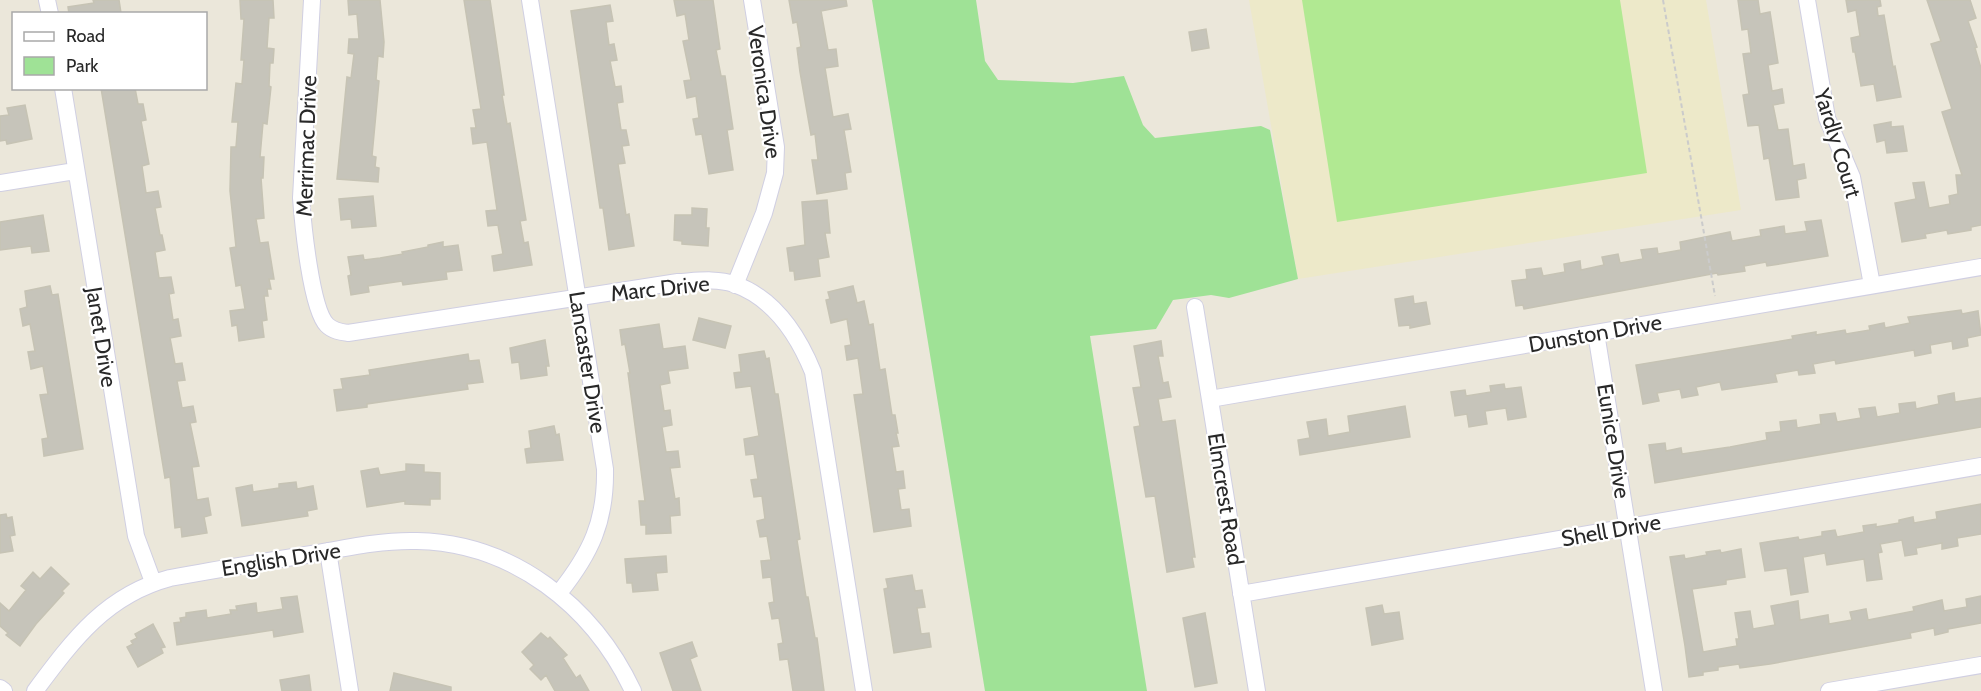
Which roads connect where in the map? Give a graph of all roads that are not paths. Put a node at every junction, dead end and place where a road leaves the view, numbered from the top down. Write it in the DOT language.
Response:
graph roads {
  1 [pos="312,0"];
  2 [pos="530,0"];
  3 [pos="752,0"];
  4 [pos="1807,0"];
  5 [pos="63,90"];
  6 [pos="75,171"];
  7 [pos="0,183"];
  8 [pos="1981,267"];
  9 [pos="735,285"];
  10 [pos="1872,285"];
  11 [pos="577,298"];
  12 [pos="1196,307"];
  13 [pos="326,324"];
  14 [pos="1596,333"];
  15 [pos="1210,399"];
  16 [pos="1981,466"];
  17 [pos="1627,527"];
  18 [pos="328,551"];
  19 [pos="153,582"];
  20 [pos="560,593"];
  21 [pos="1241,594"];
  22 [pos="1981,665"];
  23 [pos="0,688"];
  24 [pos="4,691"];
  25 [pos="35,691"];
  26 [pos="350,691"];
  27 [pos="633,691"];
  28 [pos="864,691"];
  29 [pos="1257,691"];
  30 [pos="1654,691"];
  31 [pos="1830,691"];
  1 -- 13 [label="street, Merrimac Drive"];
  2 -- 11 [label="street, Lancaster Drive"];
  3 -- 9 [label="street, Veronica Drive"];
  4 -- 10 [label="street, Yardly Court"];
  5 -- 6 [label="street, Janet Drive"];
  6 -- 7 [label="street"];
  6 -- 19 [label="street, Janet Drive"];
  8 -- 10 [label="street, Dunston Drive"];
  9 -- 11 [label="street, Marc Drive"];
  9 -- 28 [label="street, Marc Drive"];
  10 -- 14 [label="street, Dunston Drive"];
  11 -- 13 [label="street, Marc Drive"];
  11 -- 20 [label="street, Lancaster Drive"];
  12 -- 15 [label="street, Elmcrest Road"];
  14 -- 15 [label="street, Dunston Drive"];
  14 -- 17 [label="street, Eunice Drive"];
  15 -- 21 [label="street, Elmcrest Road"];
  16 -- 17 [label="street, Shell Drive"];
  17 -- 21 [label="street, Shell Drive"];
  17 -- 30 [label="street, Eunice Drive"];
  18 -- 19 [label="street, English Drive"];
  18 -- 20 [label="street, English Drive"];
  18 -- 26 [label="street"];
  19 -- 25 [label="street, English Drive"];
  20 -- 27 [label="street"];
  21 -- 29 [label="street, Elmcrest Road"];
  22 -- 31 [label="street"];
  23 -- 24 [label="street"];
}
